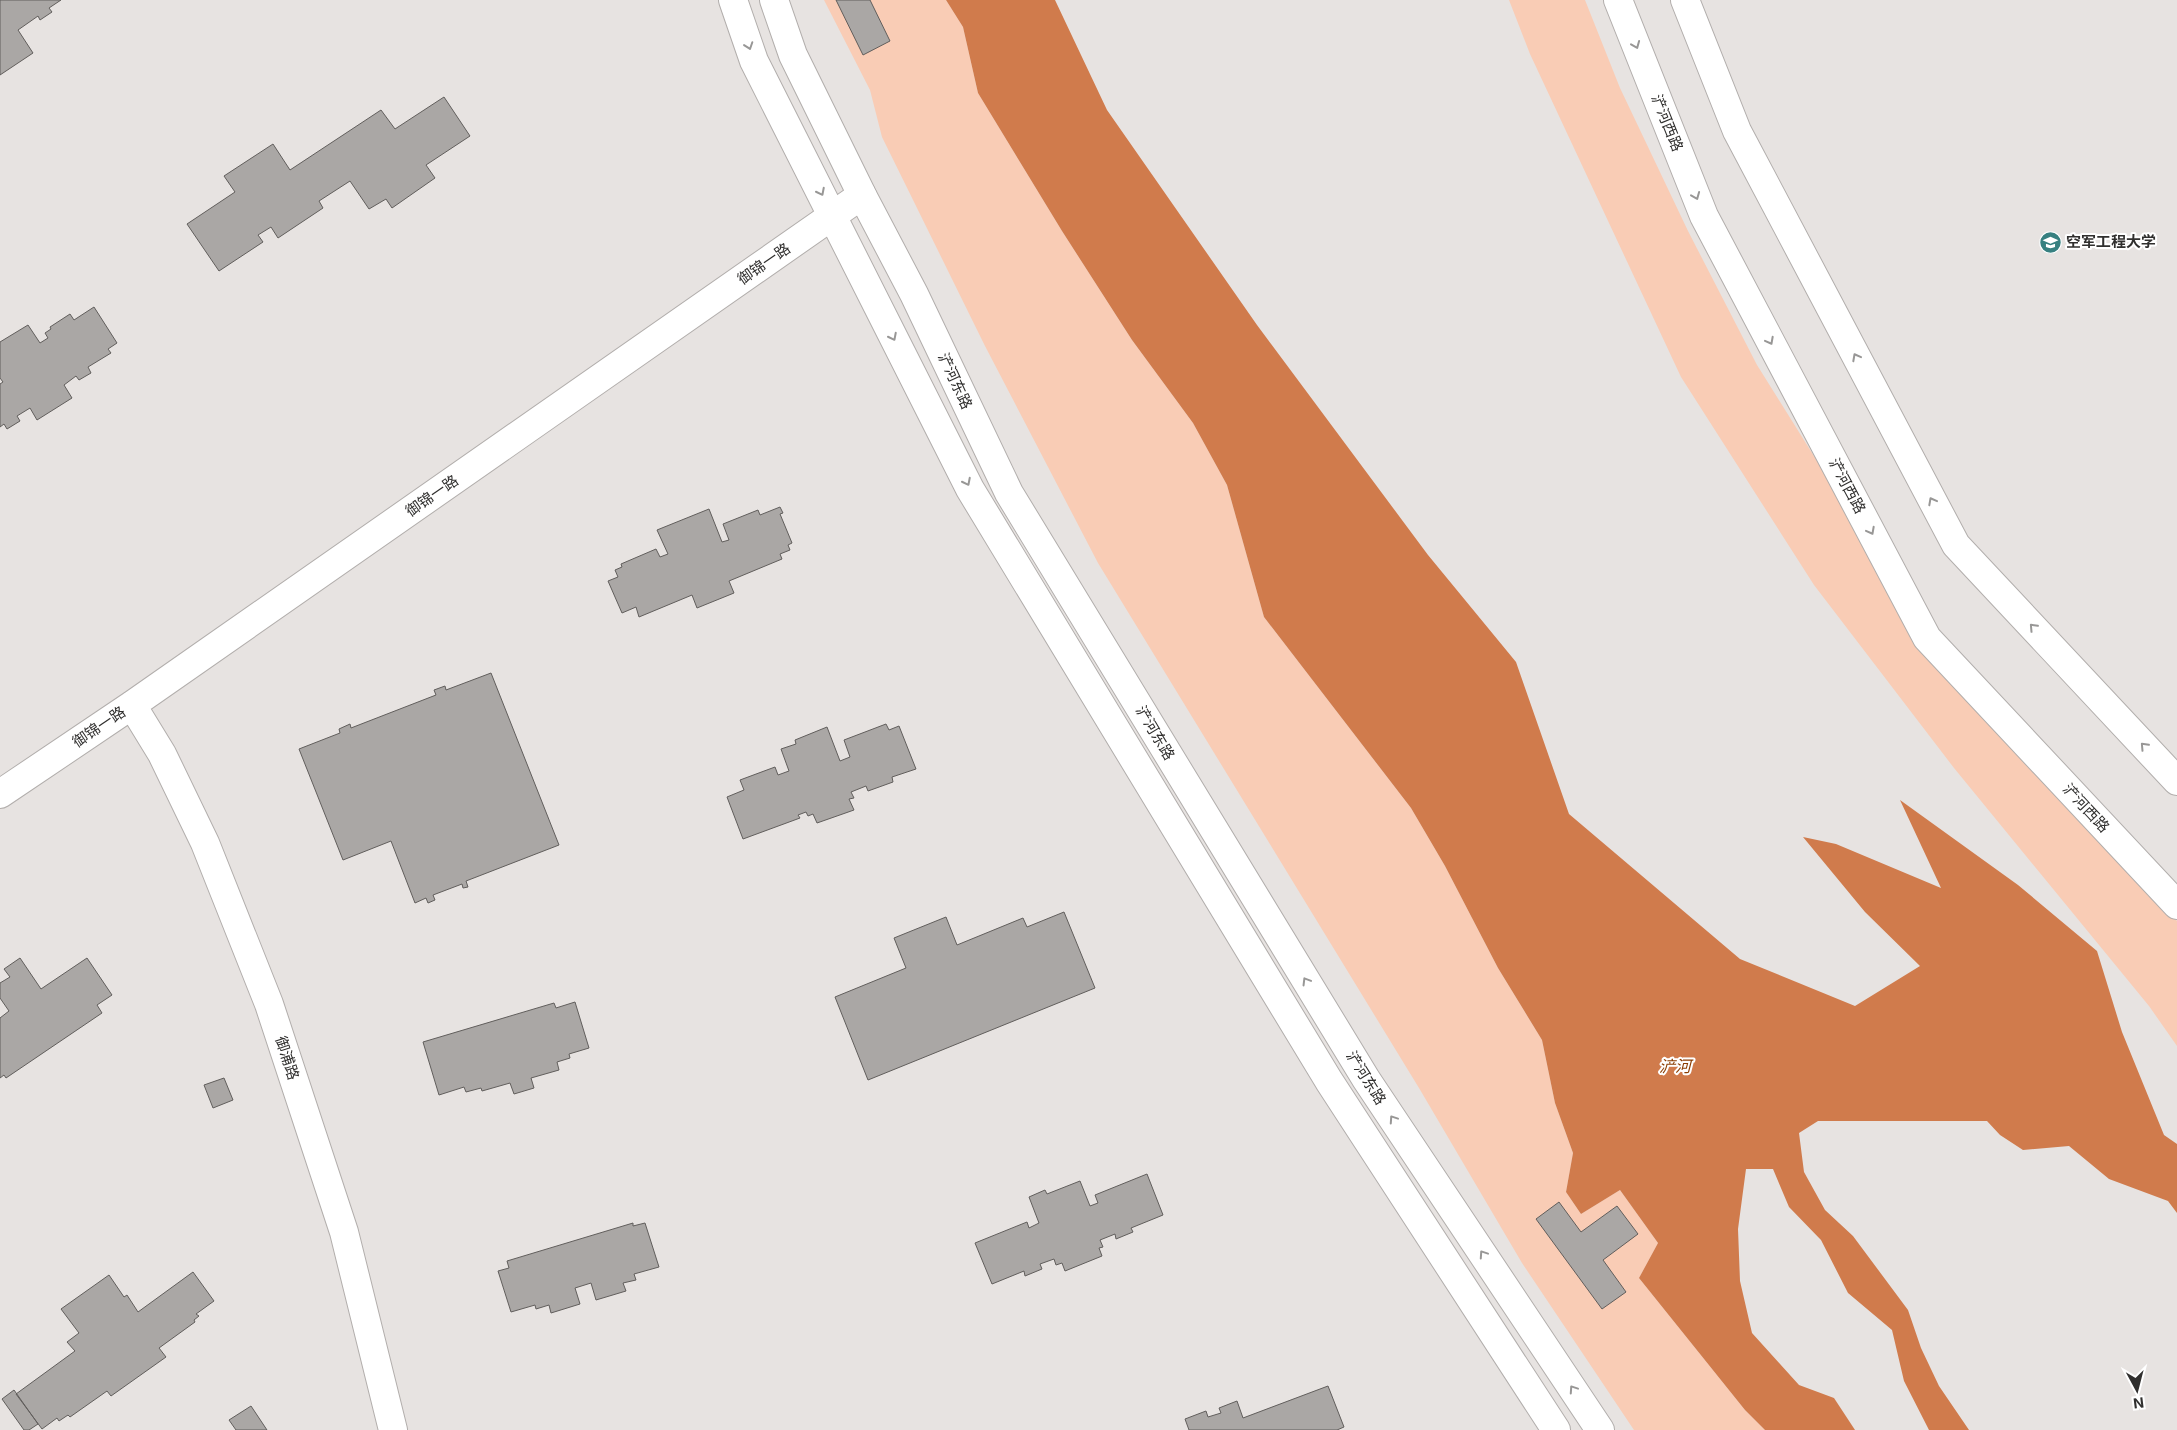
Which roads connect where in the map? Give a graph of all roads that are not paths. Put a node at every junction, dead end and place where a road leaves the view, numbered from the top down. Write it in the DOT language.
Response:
graph roads {
  1 [pos="733,0"];
  2 [pos="774,0"];
  3 [pos="1618,0"];
  4 [pos="1685,0"];
  5 [pos="862,195"];
  6 [pos="833,216"];
  7 [pos="132,705"];
  8 [pos="2177,781"];
  9 [pos="0,794"];
  10 [pos="2177,905"];
  11 [pos="393,1430"];
  12 [pos="1556,1430"];
  13 [pos="1600,1430"];
  1 -- 6 [label="main road, one-way"];
  2 -- 5 [label="main road, 浐河东路"];
  3 -- 10 [label="main road, 浐河西路, one-way"];
  8 -- 4 [label="main road, one-way"];
  5 -- 6 [label="main road, 御锦一路"];
  13 -- 5 [label="main road, 浐河东路, one-way"];
  6 -- 7 [label="main road, 御锦一路"];
  6 -- 12 [label="main road, one-way"];
  7 -- 9 [label="main road, 御锦一路"];
  7 -- 11 [label="main road, 御浦路"];
}
